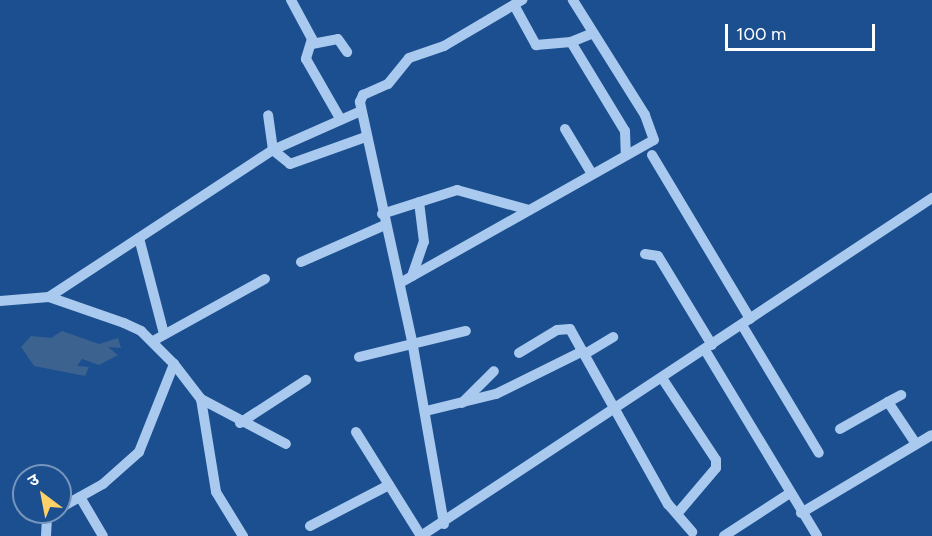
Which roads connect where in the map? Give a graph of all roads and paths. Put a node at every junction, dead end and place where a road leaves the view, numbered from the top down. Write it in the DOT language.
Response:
graph roads {
  1 [pos="291,0"];
  2 [pos="573,0"];
  3 [pos="518,3"];
  4 [pos="593,33"];
  5 [pos="572,42"];
  6 [pos="312,44"];
  7 [pos="347,52"];
  8 [pos="361,111"];
  9 [pos="268,115"];
  10 [pos="341,120"];
  11 [pos="565,129"];
  12 [pos="366,137"];
  13 [pos="273,150"];
  14 [pos="626,155"];
  15 [pos="652,155"];
  16 [pos="592,174"];
  17 [pos="932,198"];
  18 [pos="419,202"];
  19 [pos="529,210"];
  20 [pos="383,220"];
  21 [pos="139,238"];
  22 [pos="645,254"];
  23 [pos="301,262"];
  24 [pos="412,276"];
  25 [pos="265,279"];
  26 [pos="400,283"];
  27 [pos="49,297"];
  28 [pos="0,301"];
  29 [pos="746,322"];
  30 [pos="466,331"];
  31 [pos="164,334"];
  32 [pos="613,337"];
  33 [pos="153,341"];
  34 [pos="412,341"];
  35 [pos="708,347"];
  36 [pos="519,353"];
  37 [pos="584,353"];
  38 [pos="359,357"];
  39 [pos="174,364"];
  40 [pos="494,371"];
  41 [pos="662,378"];
  42 [pos="306,380"];
  43 [pos="901,395"];
  44 [pos="201,399"];
  45 [pos="888,402"];
  46 [pos="461,404"];
  47 [pos="616,409"];
  48 [pos="426,411"];
  49 [pos="240,423"];
  50 [pos="840,429"];
  51 [pos="356,432"];
  52 [pos="932,435"];
  53 [pos="286,444"];
  54 [pos="916,444"];
  55 [pos="819,453"];
  56 [pos="389,485"];
  57 [pos="790,493"];
  58 [pos="80,497"];
  59 [pos="72,501"];
  60 [pos="801,513"];
  61 [pos="677,514"];
  62 [pos="310,526"];
  63 [pos="440,529"];
  64 [pos="692,532"];
  65 [pos="103,536"];
  66 [pos="243,536"];
  67 [pos="421,536"];
  68 [pos="724,536"];
  69 [pos="817,536"];
  1 -- 6 [label="street"];
  2 -- 4 [label="street"];
  3 -- 5 [label="street"];
  3 -- 8 [label="street"];
  4 -- 5 [label="street"];
  4 -- 14 [label="street"];
  5 -- 14 [label="street"];
  6 -- 7 [label="street"];
  6 -- 10 [label="street"];
  8 -- 10 [label="street"];
  8 -- 12 [label="street"];
  9 -- 13 [label="street"];
  10 -- 13 [label="street"];
  11 -- 16 [label="street"];
  12 -- 13 [label="street"];
  12 -- 20 [label="street"];
  13 -- 21 [label="street"];
  14 -- 16 [label="street"];
  15 -- 29 [label="street"];
  16 -- 19 [label="street"];
  17 -- 29 [label="street"];
  18 -- 19 [label="street"];
  18 -- 20 [label="street"];
  18 -- 24 [label="street"];
  19 -- 24 [label="street"];
  20 -- 23 [label="street"];
  20 -- 26 [label="street"];
  21 -- 27 [label="street"];
  21 -- 31 [label="street"];
  22 -- 35 [label="street"];
  24 -- 26 [label="street"];
  25 -- 31 [label="street"];
  26 -- 34 [label="street"];
  27 -- 28 [label="street"];
  27 -- 33 [label="street"];
  29 -- 35 [label="street"];
  29 -- 55 [label="street"];
  30 -- 34 [label="street"];
  31 -- 33 [label="street"];
  32 -- 37 [label="street"];
  33 -- 39 [label="street"];
  34 -- 38 [label="street"];
  34 -- 48 [label="street"];
  35 -- 41 [label="street"];
  35 -- 57 [label="street"];
  36 -- 37 [label="street"];
  37 -- 46 [label="street"];
  37 -- 47 [label="street"];
  39 -- 44 [label="street"];
  39 -- 58 [label="street"];
  40 -- 46 [label="street"];
  41 -- 47 [label="street"];
  41 -- 61 [label="street"];
  42 -- 49 [label="street"];
  43 -- 45 [label="street"];
  44 -- 49 [label="street"];
  44 -- 66 [label="street"];
  45 -- 50 [label="street"];
  45 -- 54 [label="street"];
  46 -- 48 [label="street"];
  47 -- 61 [label="street"];
  47 -- 63 [label="street"];
  48 -- 63 [label="street"];
  49 -- 53 [label="street"];
  51 -- 56 [label="street"];
  52 -- 54 [label="street"];
  54 -- 60 [label="street"];
  56 -- 62 [label="street"];
  56 -- 67 [label="street"];
  57 -- 60 [label="street"];
  57 -- 68 [label="street"];
  58 -- 59 [label="street"];
  58 -- 65 [label="street"];
  60 -- 69 [label="street"];
  61 -- 64 [label="street"];
  63 -- 67 [label="street"];
}
